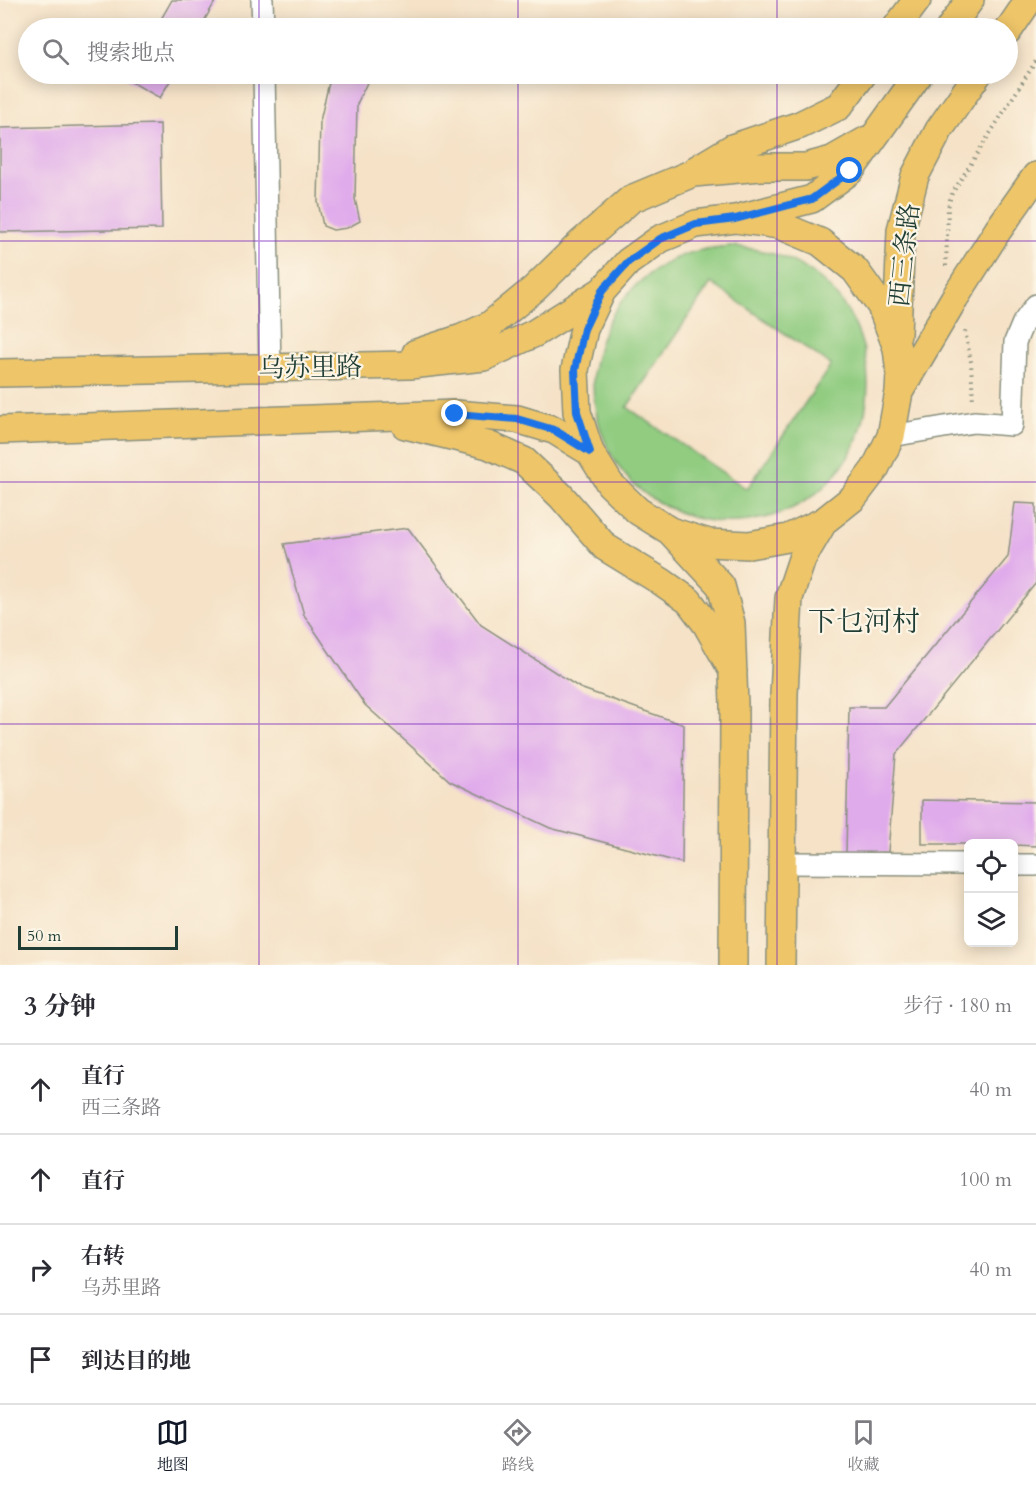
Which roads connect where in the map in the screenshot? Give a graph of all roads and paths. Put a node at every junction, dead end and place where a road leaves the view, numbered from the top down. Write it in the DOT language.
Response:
graph roads {
  1 [pos="262,0"];
  2 [pos="917,0"];
  3 [pos="970,0"];
  4 [pos="1029,0"];
  5 [pos="263,18"];
  6 [pos="904,18"];
  7 [pos="957,18"];
  8 [pos="1017,18"];
  9 [pos="1036,61"];
  10 [pos="264,84"];
  11 [pos="856,84"];
  12 [pos="912,84"];
  13 [pos="971,84"];
  14 [pos="878,133"];
  15 [pos="1036,176"];
  16 [pos="683,177"];
  17 [pos="735,219"];
  18 [pos="946,274"];
  19 [pos="602,291"];
  20 [pos="1036,304"];
  21 [pos="965,332"];
  22 [pos="897,348"];
  23 [pos="376,366"];
  24 [pos="270,368"];
  25 [pos="0,373"];
  26 [pos="899,392"];
  27 [pos="973,407"];
  28 [pos="372,418"];
  29 [pos="0,430"];
  30 [pos="891,436"];
  31 [pos="590,452"];
  32 [pos="824,521"];
  33 [pos="670,531"];
  34 [pos="733,671"];
  35 [pos="782,863"];
  36 [pos="964,864"];
  37 [pos="1018,865"];
  38 [pos="1036,865"];
  39 [pos="733,965"];
  40 [pos="781,965"];
  1 -- 5 [label="street"];
  2 -- 6 [label="main road"];
  3 -- 7 [label="main road"];
  4 -- 8 [label="main road"];
  9 -- 18 [label="path"];
  10 -- 24 [label="street"];
  11 -- 16 [label="main road"];
  12 -- 14 [label="main road"];
  13 -- 22 [label="main road, 西三条路"];
  14 -- 16 [label="main road"];
  14 -- 17 [label="main road"];
  15 -- 26 [label="main road"];
  16 -- 23 [label="main road"];
  17 -- 19 [label="main road"];
  17 -- 22 [label="main road"];
  19 -- 23 [label="main road, 乌苏里路"];
  19 -- 31 [label="main road"];
  20 -- 30 [label="street"];
  21 -- 27 [label="path"];
  22 -- 26 [label="main road"];
  23 -- 24 [label="main road, 乌苏里路"];
  24 -- 25 [label="main road, 乌苏里路"];
  26 -- 30 [label="main road"];
  28 -- 29 [label="main road, 乌苏里路"];
  28 -- 31 [label="main road, 乌苏里路"];
  28 -- 34 [label="main road"];
  30 -- 32 [label="main road"];
  31 -- 33 [label="main road"];
  32 -- 33 [label="main road"];
  32 -- 35 [label="main road"];
  33 -- 34 [label="main road"];
  34 -- 39 [label="main road"];
  35 -- 36 [label="street"];
  35 -- 40 [label="main road"];
  37 -- 38 [label="street"];
}
